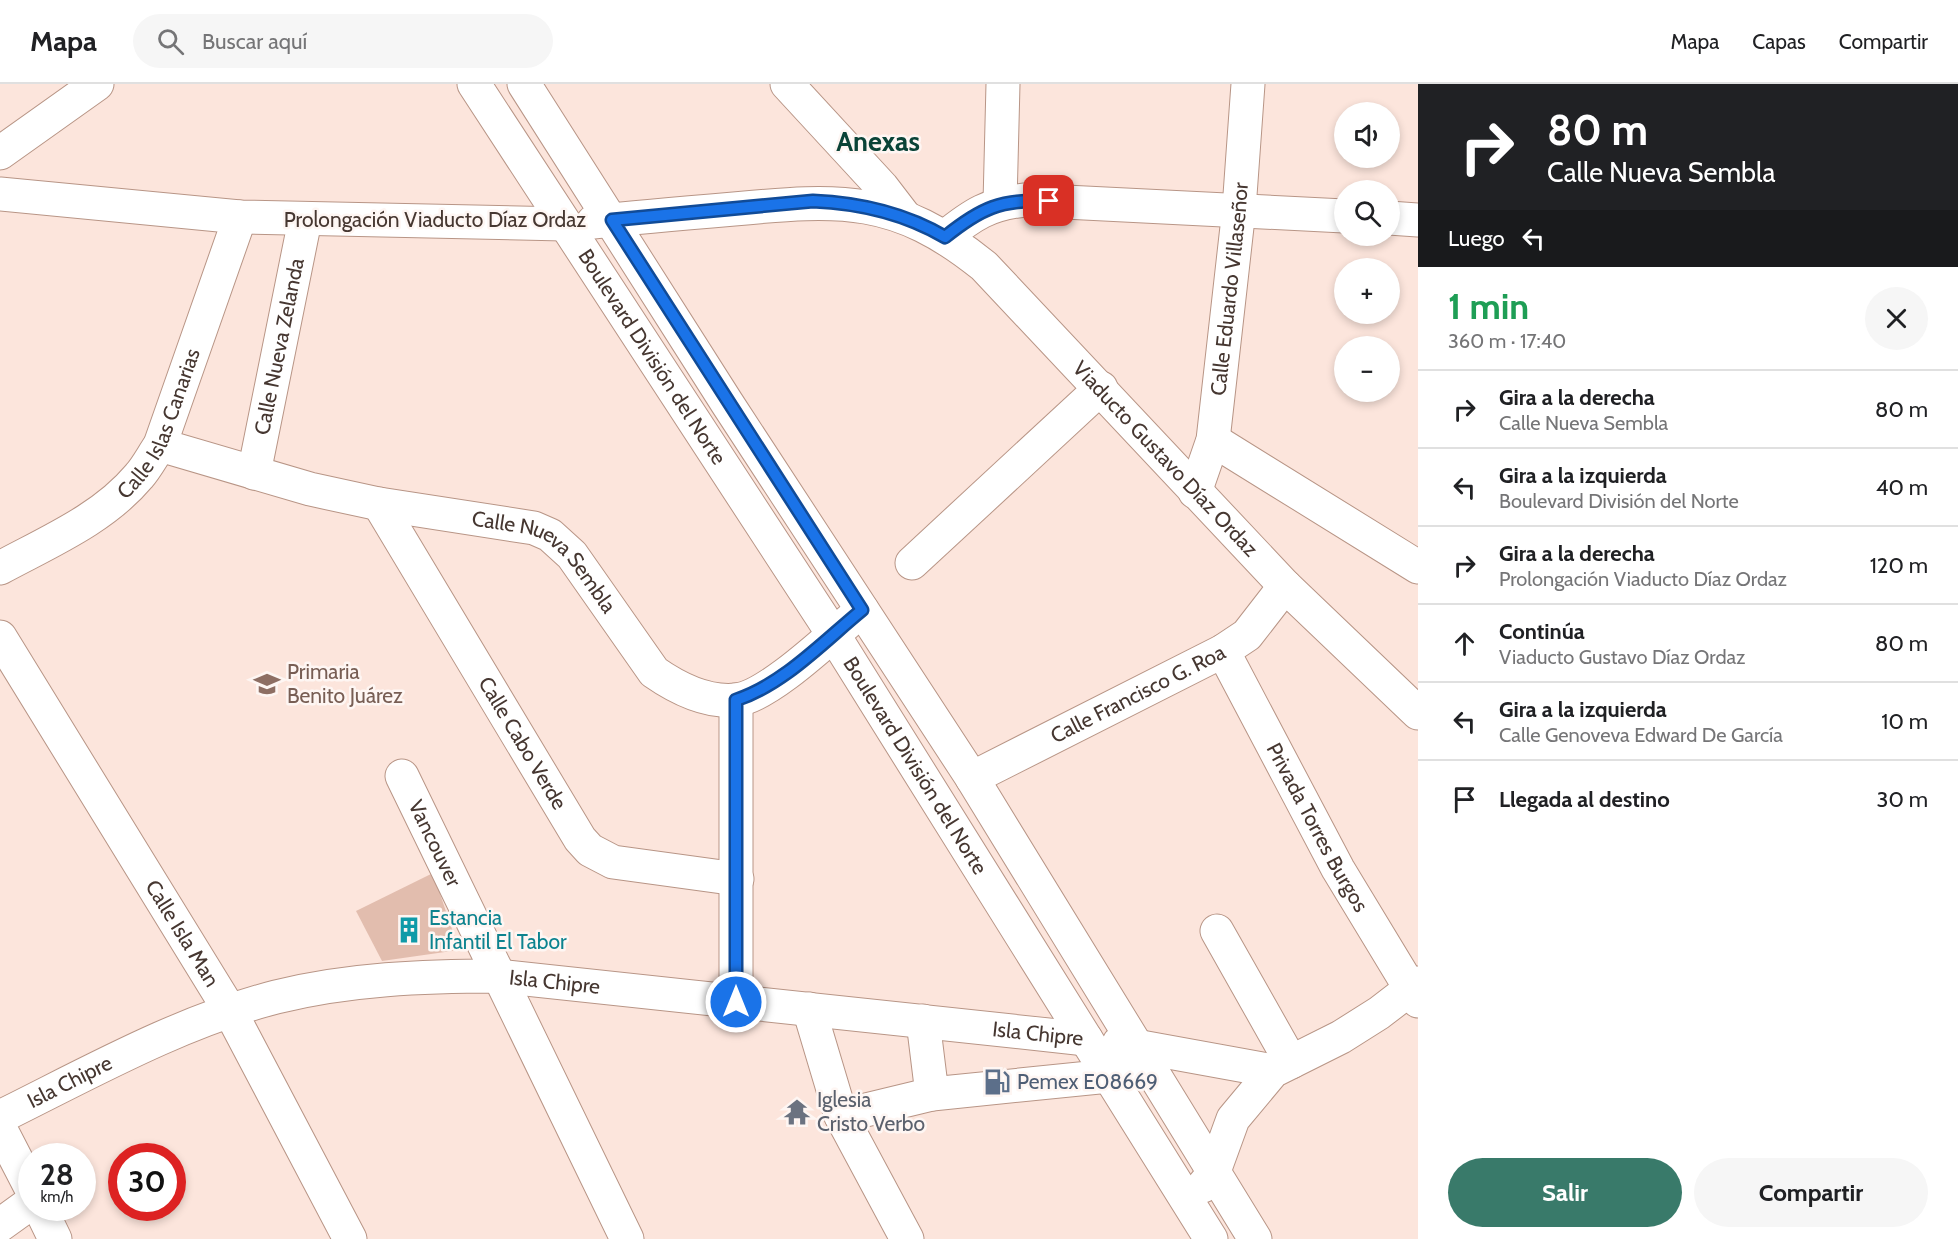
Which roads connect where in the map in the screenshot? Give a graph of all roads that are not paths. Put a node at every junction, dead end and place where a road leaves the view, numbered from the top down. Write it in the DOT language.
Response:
graph roads {
  1 [pos="97,84"];
  2 [pos="474,84"];
  3 [pos="524,84"];
  4 [pos="787,84"];
  5 [pos="1003,84"];
  6 [pos="1248,84"];
  7 [pos="0,153"];
  8 [pos="0,194"];
  9 [pos="1000,203"];
  10 [pos="1239,209"];
  11 [pos="1334,215"];
  12 [pos="240,217"];
  13 [pos="905,217"];
  14 [pos="1400,219"];
  15 [pos="305,220"];
  16 [pos="612,220"];
  17 [pos="1418,220"];
  18 [pos="564,224"];
  19 [pos="945,237"];
  20 [pos="1101,388"];
  21 [pos="1213,440"];
  22 [pos="160,445"];
  23 [pos="254,473"];
  24 [pos="1195,492"];
  25 [pos="379,504"];
  26 [pos="912,563"];
  27 [pos="1418,567"];
  28 [pos="0,568"];
  29 [pos="1285,586"];
  30 [pos="862,610"];
  31 [pos="833,634"];
  32 [pos="0,637"];
  33 [pos="1223,651"];
  34 [pos="736,700"];
  35 [pos="1415,709"];
  36 [pos="402,776"];
  37 [pos="972,778"];
  38 [pos="737,879"];
  39 [pos="1217,931"];
  40 [pos="498,976"];
  41 [pos="1416,991"];
  42 [pos="736,1002"];
  43 [pos="809,1009"];
  44 [pos="230,1011"];
  45 [pos="923,1022"];
  46 [pos="1086,1039"];
  47 [pos="1141,1057"];
  48 [pos="1282,1066"];
  49 [pos="1109,1076"];
  50 [pos="932,1094"];
  51 [pos="841,1116"];
  52 [pos="0,1117"];
  53 [pos="0,1128"];
  54 [pos="18,1163"];
  55 [pos="1213,1174"];
  56 [pos="1188,1205"];
  57 [pos="18,1212"];
  58 [pos="46,1221"];
  59 [pos="0,1225"];
  60 [pos="1248,1229"];
  61 [pos="55,1239"];
  62 [pos="350,1239"];
  63 [pos="627,1239"];
  64 [pos="908,1239"];
  65 [pos="1209,1239"];
  1 -- 7 [label="street"];
  2 -- 18 [label="street, Boulevard División del Norte"];
  3 -- 16 [label="street, Boulevard División del Norte"];
  4 -- 13 [label="street"];
  5 -- 9 [label="street"];
  6 -- 10 [label="street, Calle Eduardo Villaseñor"];
  8 -- 12 [label="street, Prolongación Viaducto Díaz Ordaz"];
  9 -- 10 [label="street"];
  9 -- 19 [label="street"];
  10 -- 11 [label="street"];
  10 -- 21 [label="street, Calle Eduardo Villaseñor"];
  12 -- 15 [label="street, Prolongación Viaducto Díaz Ordaz"];
  12 -- 22 [label="street, Calle Islas Canarias"];
  13 -- 16 [label="street, Prolongación Viaducto Díaz Ordaz"];
  13 -- 19 [label="street, Viaducto Gustavo Díaz Ordaz"];
  14 -- 17 [label="street"];
  15 -- 18 [label="street, Prolongación Viaducto Díaz Ordaz"];
  15 -- 23 [label="street, Calle Nueva Zelanda"];
  16 -- 18 [label="street, Prolongación Viaducto Díaz Ordaz"];
  16 -- 30 [label="street, Boulevard División del Norte"];
  18 -- 31 [label="street, Boulevard División del Norte"];
  19 -- 20 [label="street, Viaducto Gustavo Díaz Ordaz"];
  20 -- 24 [label="street, Viaducto Gustavo Díaz Ordaz"];
  20 -- 26 [label="street"];
  21 -- 24 [label="street, Calle Eduardo Villaseñor"];
  21 -- 27 [label="street"];
  22 -- 23 [label="street, Calle Nueva Sembla"];
  22 -- 28 [label="street, Calle Islas Canarias"];
  23 -- 25 [label="street, Calle Nueva Sembla"];
  24 -- 29 [label="street, Viaducto Gustavo Díaz Ordaz"];
  25 -- 34 [label="street, Calle Nueva Sembla"];
  25 -- 38 [label="street, Calle Cabo Verde"];
  29 -- 33 [label="street, Calle Francisco G. Roa"];
  29 -- 35 [label="street, Viaducto Gustavo Díaz Ordaz"];
  30 -- 31 [label="street"];
  30 -- 37 [label="street, Boulevard División del Norte"];
  31 -- 34 [label="street"];
  31 -- 46 [label="street, Boulevard División del Norte"];
  32 -- 44 [label="street, Calle Isla Man"];
  33 -- 37 [label="street, Calle Francisco G. Roa"];
  33 -- 41 [label="street, Privada Torres Burgos"];
  34 -- 38 [label="street"];
  36 -- 40 [label="street, Vancouver"];
  37 -- 47 [label="street, Boulevard División del Norte"];
  38 -- 42 [label="street"];
  39 -- 48 [label="street"];
  40 -- 42 [label="street, Isla Chipre"];
  40 -- 44 [label="street, Isla Chipre"];
  40 -- 63 [label="street, Vancouver"];
  41 -- 48 [label="street"];
  42 -- 43 [label="street, Isla Chipre"];
  43 -- 45 [label="street, Isla Chipre"];
  43 -- 51 [label="street"];
  44 -- 52 [label="street, Isla Chipre"];
  44 -- 62 [label="street, Calle Isla Man"];
  45 -- 46 [label="street, Isla Chipre"];
  45 -- 50 [label="street"];
  46 -- 47 [label="street, Isla Chipre"];
  46 -- 49 [label="street, Boulevard División del Norte"];
  47 -- 48 [label="street, Isla Chipre"];
  47 -- 49 [label="street"];
  47 -- 55 [label="street, Boulevard División del Norte"];
  48 -- 55 [label="street"];
  49 -- 50 [label="street"];
  49 -- 56 [label="street, Boulevard División del Norte"];
  50 -- 51 [label="street"];
  51 -- 64 [label="street"];
  53 -- 54 [label="street"];
  55 -- 56 [label="street"];
  55 -- 60 [label="street, Boulevard División del Norte"];
  56 -- 65 [label="street, Boulevard División del Norte"];
  57 -- 59 [label="street"];
  58 -- 61 [label="street"];
  60 -- 65 [label="street"];
}
